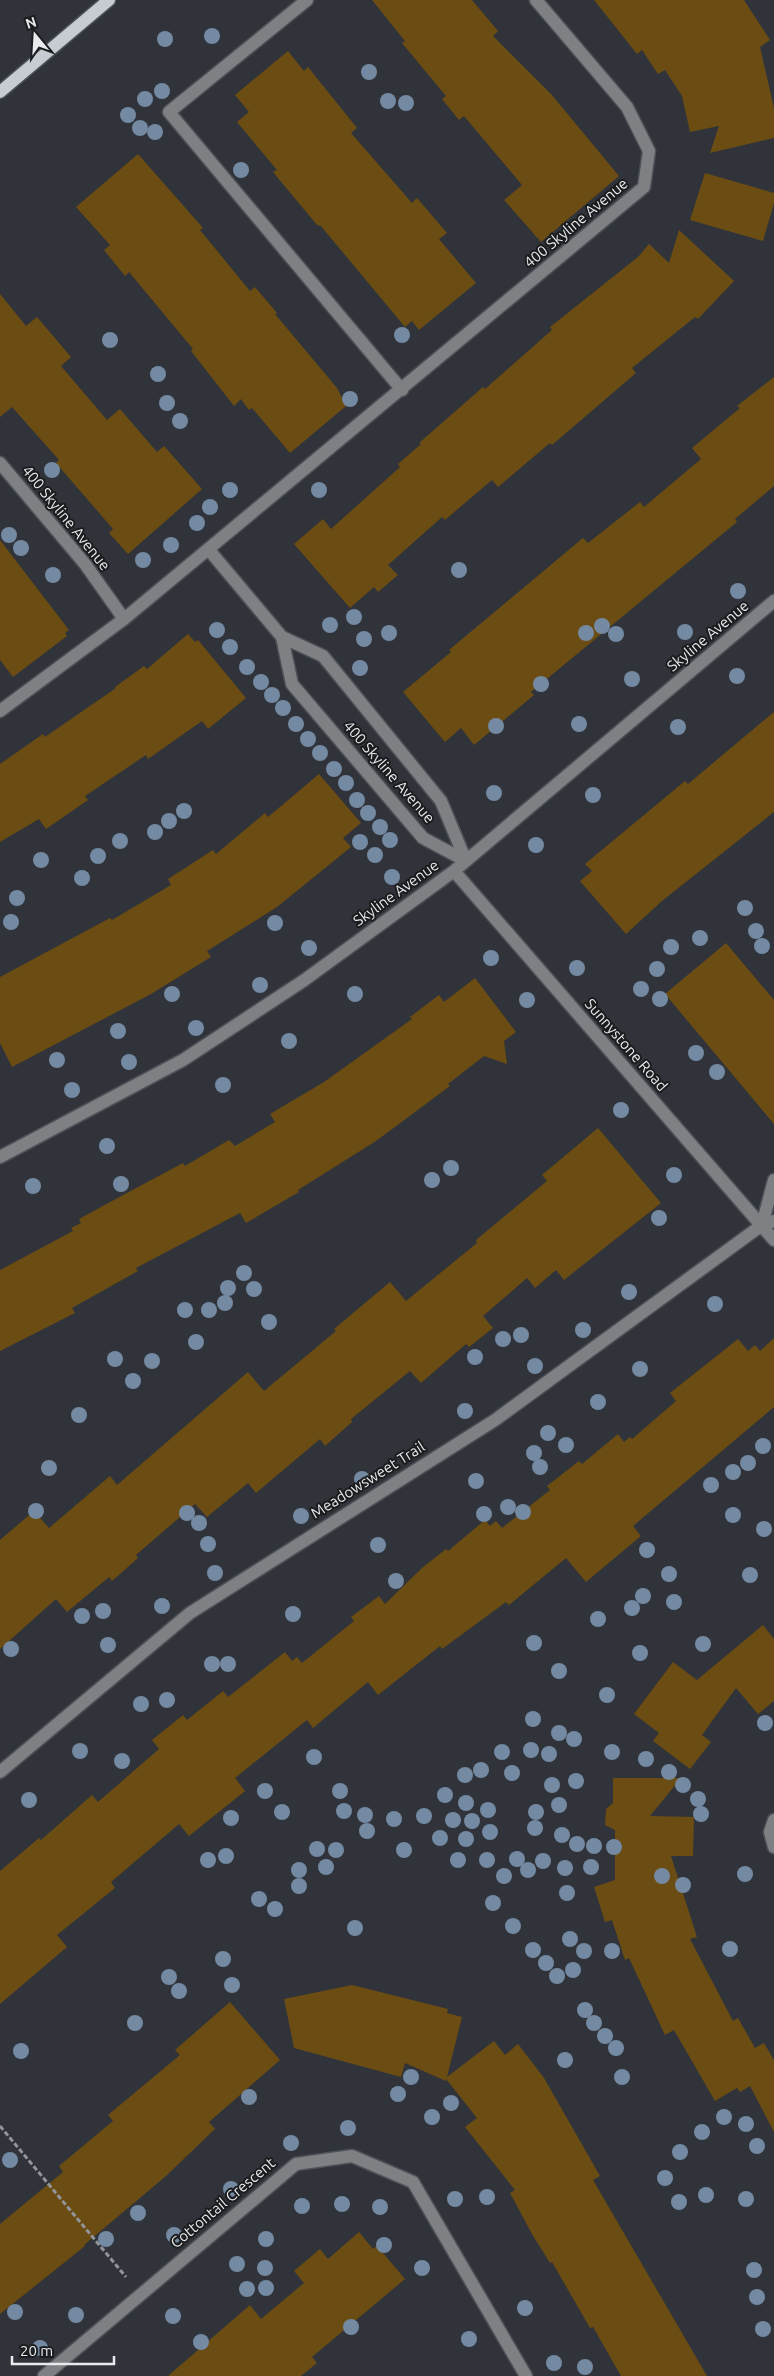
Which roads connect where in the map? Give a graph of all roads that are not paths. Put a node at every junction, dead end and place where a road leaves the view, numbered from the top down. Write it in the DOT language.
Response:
graph roads {
  1 [pos="109,0"];
  2 [pos="307,0"];
  3 [pos="536,0"];
  4 [pos="0,92"];
  5 [pos="402,390"];
  6 [pos="0,463"];
  7 [pos="209,550"];
  8 [pos="774,601"];
  9 [pos="124,620"];
  10 [pos="282,637"];
  11 [pos="0,711"];
  12 [pos="466,861"];
  13 [pos="454,872"];
  14 [pos="0,1157"];
  15 [pos="774,1180"];
  16 [pos="774,1221"];
  17 [pos="762,1225"];
  18 [pos="774,1240"];
  19 [pos="0,1772"];
  20 [pos="774,1820"];
  21 [pos="774,1847"];
  22 [pos="44,2376"];
  23 [pos="526,2376"];
  1 -- 4 [label="main road"];
  2 -- 5 [label="street"];
  3 -- 5 [label="street, 400 Skyline Avenue"];
  5 -- 7 [label="street, 400 Skyline Avenue"];
  6 -- 9 [label="street, 400 Skyline Avenue"];
  7 -- 9 [label="street, 400 Skyline Avenue"];
  7 -- 10 [label="street, 400 Skyline Avenue"];
  8 -- 12 [label="street, Skyline Avenue"];
  9 -- 11 [label="street, 400 Skyline Avenue"];
  10 -- 12 [label="street, 400 Skyline Avenue"];
  10 -- 12 [label="street, 400 Skyline Avenue"];
  12 -- 13 [label="street, Skyline Avenue"];
  13 -- 14 [label="street, Skyline Avenue"];
  13 -- 17 [label="street, Sunnystone Road"];
  15 -- 17 [label="street"];
  16 -- 17 [label="street, Meadowsweet Trail"];
  17 -- 18 [label="street, Sunnystone Road"];
  17 -- 19 [label="street, Meadowsweet Trail"];
  20 -- 21 [label="street"];
  22 -- 23 [label="street, Cottontail Crescent"];
}
